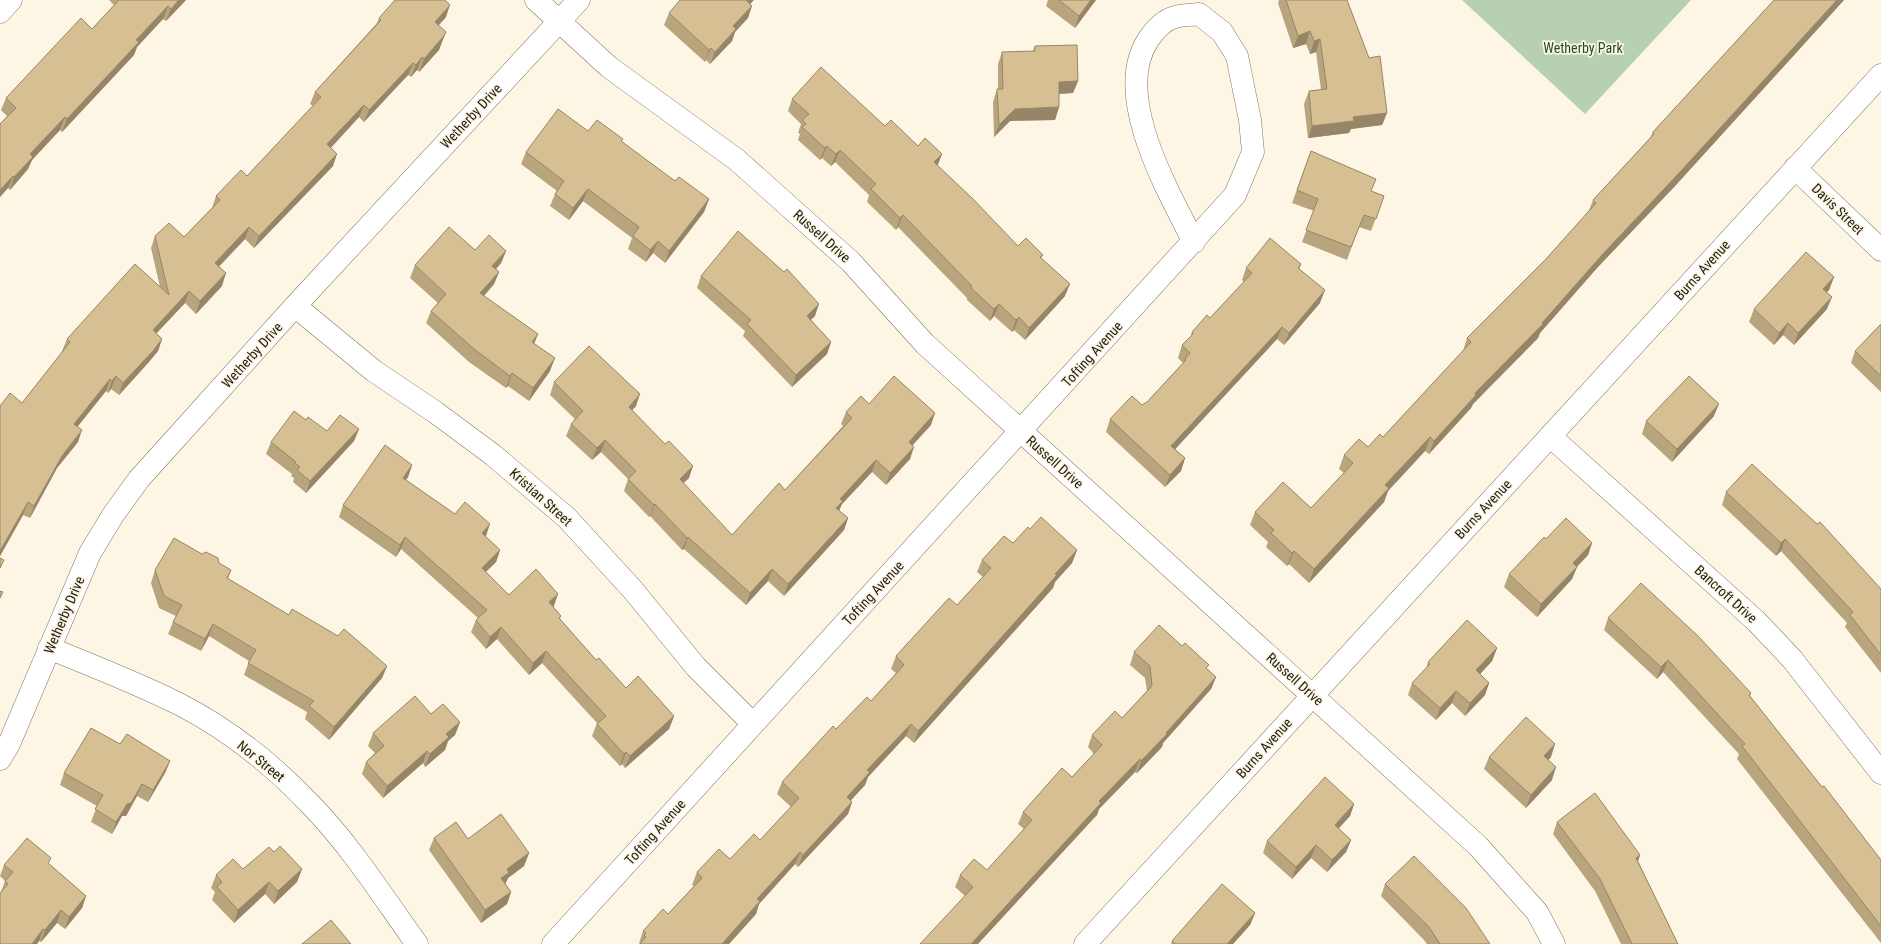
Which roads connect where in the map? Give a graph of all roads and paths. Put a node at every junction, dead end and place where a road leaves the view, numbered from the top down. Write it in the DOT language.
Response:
graph roads {
  1 [pos="11,0"];
  2 [pos="536,0"];
  3 [pos="579,0"];
  4 [pos="0,12"];
  5 [pos="559,21"];
  6 [pos="1881,75"];
  7 [pos="1795,168"];
  8 [pos="1194,242"];
  9 [pos="1881,250"];
  10 [pos="296,306"];
  11 [pos="1022,431"];
  12 [pos="1550,436"];
  13 [pos="49,648"];
  14 [pos="1313,694"];
  15 [pos="753,724"];
  16 [pos="0,759"];
  17 [pos="1881,773"];
  18 [pos="417,944"];
  19 [pos="553,944"];
  20 [pos="1085,944"];
  21 [pos="1554,944"];
  1 -- 4 [label="street"];
  2 -- 5 [label="street, Russell Drive"];
  3 -- 5 [label="street, Wetherby Drive"];
  5 -- 10 [label="street, Wetherby Drive"];
  5 -- 11 [label="street, Russell Drive"];
  6 -- 7 [label="street, Burns Avenue"];
  7 -- 9 [label="street, Davis Street"];
  7 -- 12 [label="street, Burns Avenue"];
  8 -- 8 [label="street, Tofting Avenue"];
  8 -- 11 [label="street, Tofting Avenue"];
  10 -- 13 [label="street, Wetherby Drive"];
  10 -- 15 [label="street, Kristian Street"];
  11 -- 14 [label="street, Russell Drive"];
  11 -- 15 [label="street, Tofting Avenue"];
  12 -- 14 [label="street, Burns Avenue"];
  12 -- 17 [label="street, Bancroft Drive"];
  13 -- 16 [label="street, Wetherby Drive"];
  13 -- 18 [label="street, Nor Street"];
  14 -- 20 [label="street, Burns Avenue"];
  14 -- 21 [label="street, Russell Drive"];
  15 -- 19 [label="street, Tofting Avenue"];
}
